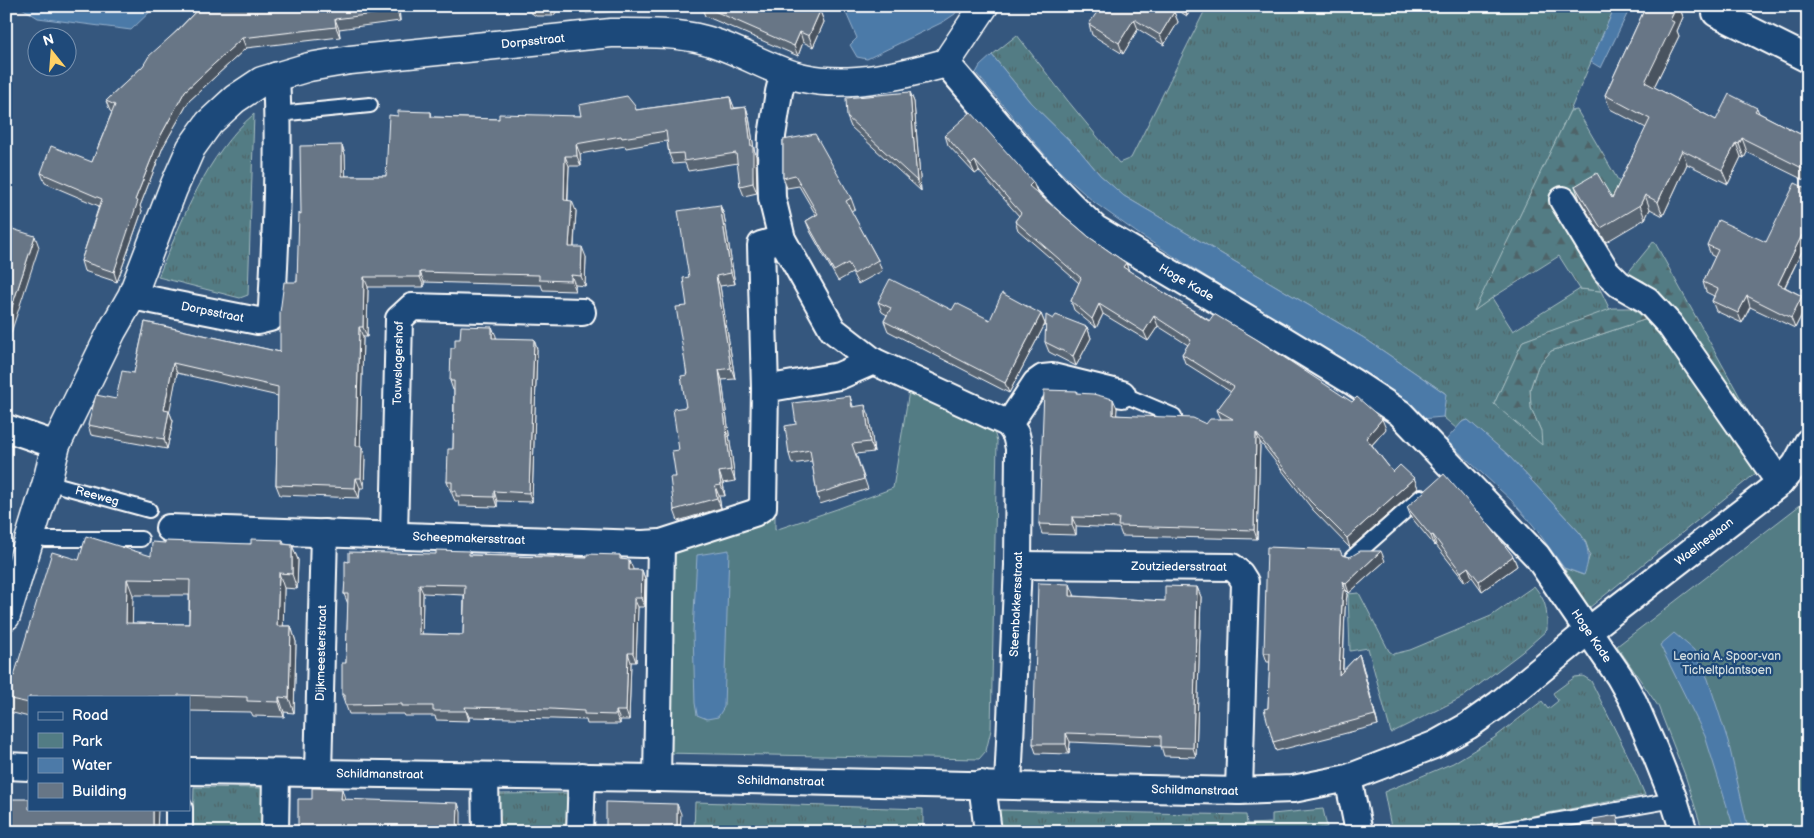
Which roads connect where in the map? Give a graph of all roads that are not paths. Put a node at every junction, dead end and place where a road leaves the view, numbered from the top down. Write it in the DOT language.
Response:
graph roads {
  1 [pos="984,6"];
  2 [pos="1716,13"];
  3 [pos="1808,59"];
  4 [pos="946,63"];
  5 [pos="784,72"];
  6 [pos="276,76"];
  7 [pos="370,105"];
  8 [pos="278,114"];
  9 [pos="1563,200"];
  10 [pos="782,239"];
  11 [pos="132,296"];
  12 [pos="582,312"];
  13 [pos="873,361"];
  14 [pos="764,389"];
  15 [pos="1122,394"];
  16 [pos="1174,416"];
  17 [pos="1009,424"];
  18 [pos="6,428"];
  19 [pos="56,445"];
  20 [pos="1798,466"];
  21 [pos="47,482"];
  22 [pos="1432,488"];
  23 [pos="149,510"];
  24 [pos="169,528"];
  25 [pos="324,534"];
  26 [pos="394,535"];
  27 [pos="30,536"];
  28 [pos="141,539"];
  29 [pos="652,544"];
  30 [pos="1352,558"];
  31 [pos="1018,566"];
  32 [pos="6,616"];
  33 [pos="1588,631"];
  34 [pos="6,766"];
  35 [pos="28,767"];
  36 [pos="190,771"];
  37 [pos="276,773"];
  38 [pos="318,773"];
  39 [pos="486,776"];
  40 [pos="582,776"];
  41 [pos="657,778"];
  42 [pos="1348,778"];
  43 [pos="982,784"];
  44 [pos="1008,785"];
  45 [pos="1239,791"];
  46 [pos="1674,800"];
  47 [pos="179,810"];
  48 [pos="179,832"];
  49 [pos="275,832"];
  50 [pos="486,832"];
  51 [pos="580,832"];
  52 [pos="988,832"];
  53 [pos="1359,832"];
  54 [pos="1492,832"];
  55 [pos="1684,832"];
  1 -- 4 [label="street"];
  2 -- 3 [label="street"];
  4 -- 5 [label="street, Dorpsstraat"];
  4 -- 33 [label="street, Hoge Kade"];
  5 -- 6 [label="street, Dorpsstraat"];
  5 -- 10 [label="street"];
  6 -- 8 [label="street, Dorpsstraat"];
  6 -- 11 [label="street, Dorpsstraat"];
  7 -- 8 [label="lane"];
  8 -- 11 [label="street, Dorpsstraat"];
  9 -- 20 [label="street"];
  10 -- 13 [label="street"];
  10 -- 14 [label="street"];
  11 -- 19 [label="street, Dorpsstraat"];
  12 -- 26 [label="street, Touwslagershof"];
  13 -- 14 [label="street"];
  13 -- 17 [label="street"];
  14 -- 29 [label="street, Scheepmakersstraat"];
  15 -- 16 [label="lane"];
  15 -- 17 [label="street"];
  17 -- 31 [label="street, Steenbakkersstraat"];
  18 -- 19 [label="street"];
  19 -- 21 [label="street"];
  20 -- 33 [label="street, Waelneslaan"];
  21 -- 23 [label="lane, Reeweg"];
  21 -- 27 [label="street"];
  22 -- 30 [label="lane"];
  24 -- 25 [label="street, Scheepmakersstraat"];
  25 -- 26 [label="street, Scheepmakersstraat"];
  25 -- 38 [label="street, Dijkmeesterstraat"];
  26 -- 29 [label="street, Scheepmakersstraat"];
  27 -- 28 [label="lane"];
  27 -- 32 [label="street"];
  29 -- 41 [label="street"];
  31 -- 44 [label="street, Steenbakkersstraat"];
  31 -- 45 [label="street, Zoutziedersstraat"];
  33 -- 42 [label="street, Schildmanstraat"];
  33 -- 46 [label="street, Hoge Kade"];
  34 -- 35 [label="street"];
  36 -- 37 [label="street, Schildmanstraat"];
  37 -- 38 [label="street, Schildmanstraat"];
  37 -- 49 [label="street"];
  38 -- 39 [label="street, Schildmanstraat"];
  39 -- 40 [label="street, Schildmanstraat"];
  39 -- 50 [label="street"];
  40 -- 41 [label="street, Schildmanstraat"];
  40 -- 51 [label="street"];
  41 -- 43 [label="street, Schildmanstraat"];
  42 -- 45 [label="street, Schildmanstraat"];
  42 -- 53 [label="street"];
  43 -- 44 [label="street, Schildmanstraat"];
  43 -- 52 [label="street"];
  44 -- 45 [label="street, Schildmanstraat"];
  46 -- 54 [label="lane"];
  46 -- 55 [label="street, Hoge Kade"];
  47 -- 48 [label="street"];
}
